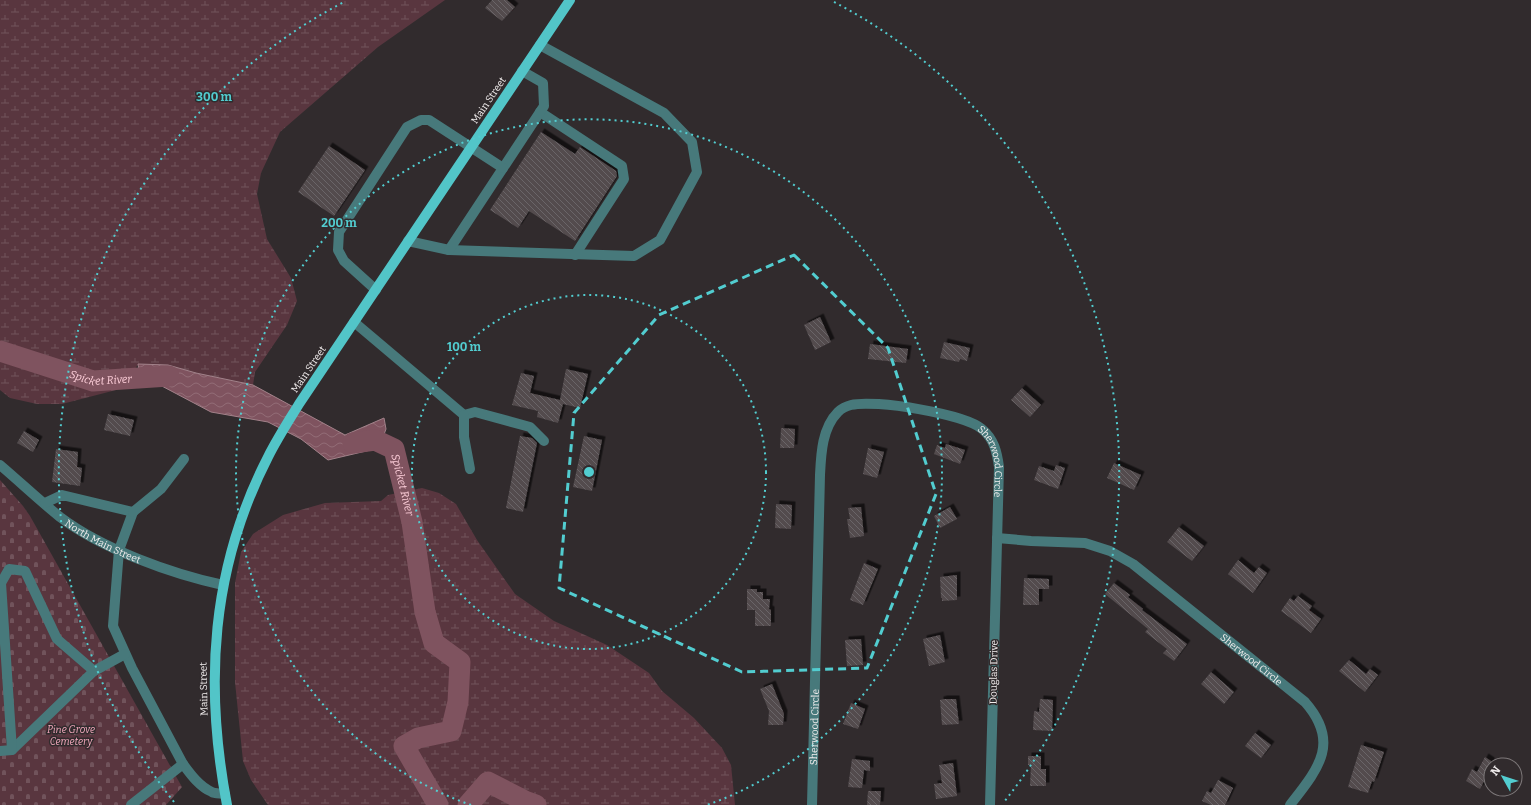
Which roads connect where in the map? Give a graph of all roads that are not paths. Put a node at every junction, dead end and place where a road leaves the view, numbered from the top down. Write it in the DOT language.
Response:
graph roads {
  1 [pos="570,0"];
  2 [pos="540,45"];
  3 [pos="522,72"];
  4 [pos="540,112"];
  5 [pos="471,148"];
  6 [pos="503,168"];
  7 [pos="408,241"];
  8 [pos="449,250"];
  9 [pos="575,254"];
  10 [pos="376,290"];
  11 [pos="354,322"];
  12 [pos="464,415"];
  13 [pos="544,441"];
  14 [pos="184,459"];
  15 [pos="0,465"];
  16 [pos="470,469"];
  17 [pos="45,503"];
  18 [pos="133,512"];
  19 [pos="997,538"];
  20 [pos="120,550"];
  21 [pos="223,585"];
  22 [pos="125,654"];
  23 [pos="94,671"];
  24 [pos="12,750"];
  25 [pos="0,751"];
  26 [pos="183,764"];
  27 [pos="225,794"];
  28 [pos="132,805"];
  29 [pos="227,805"];
  30 [pos="812,805"];
  31 [pos="990,805"];
  32 [pos="1290,805"];
  1 -- 2 [label="main road, Main Street"];
  2 -- 3 [label="main road, Main Street"];
  2 -- 9 [label="street"];
  3 -- 4 [label="street"];
  3 -- 5 [label="main road, Main Street"];
  4 -- 6 [label="street"];
  4 -- 9 [label="street"];
  5 -- 6 [label="street"];
  5 -- 7 [label="main road, Main Street"];
  5 -- 10 [label="street"];
  6 -- 8 [label="street"];
  7 -- 8 [label="street"];
  7 -- 10 [label="main road, Main Street"];
  8 -- 9 [label="street"];
  10 -- 11 [label="main road, Main Street"];
  11 -- 12 [label="street"];
  11 -- 21 [label="main road, Main Street"];
  12 -- 13 [label="street"];
  12 -- 16 [label="street"];
  14 -- 18 [label="street"];
  15 -- 17 [label="street, North Main Street"];
  17 -- 18 [label="street"];
  17 -- 20 [label="street, North Main Street"];
  18 -- 20 [label="street"];
  19 -- 30 [label="street, Sherwood Circle"];
  19 -- 31 [label="street, Douglas Drive"];
  19 -- 32 [label="street, Sherwood Circle"];
  20 -- 21 [label="street, North Main Street"];
  20 -- 22 [label="street"];
  21 -- 27 [label="main road, Main Street"];
  22 -- 23 [label="street"];
  22 -- 26 [label="street"];
  23 -- 24 [label="street"];
  23 -- 24 [label="street"];
  24 -- 25 [label="street"];
  26 -- 27 [label="street"];
  26 -- 28 [label="street"];
  27 -- 29 [label="main road, Main Street"];
}
